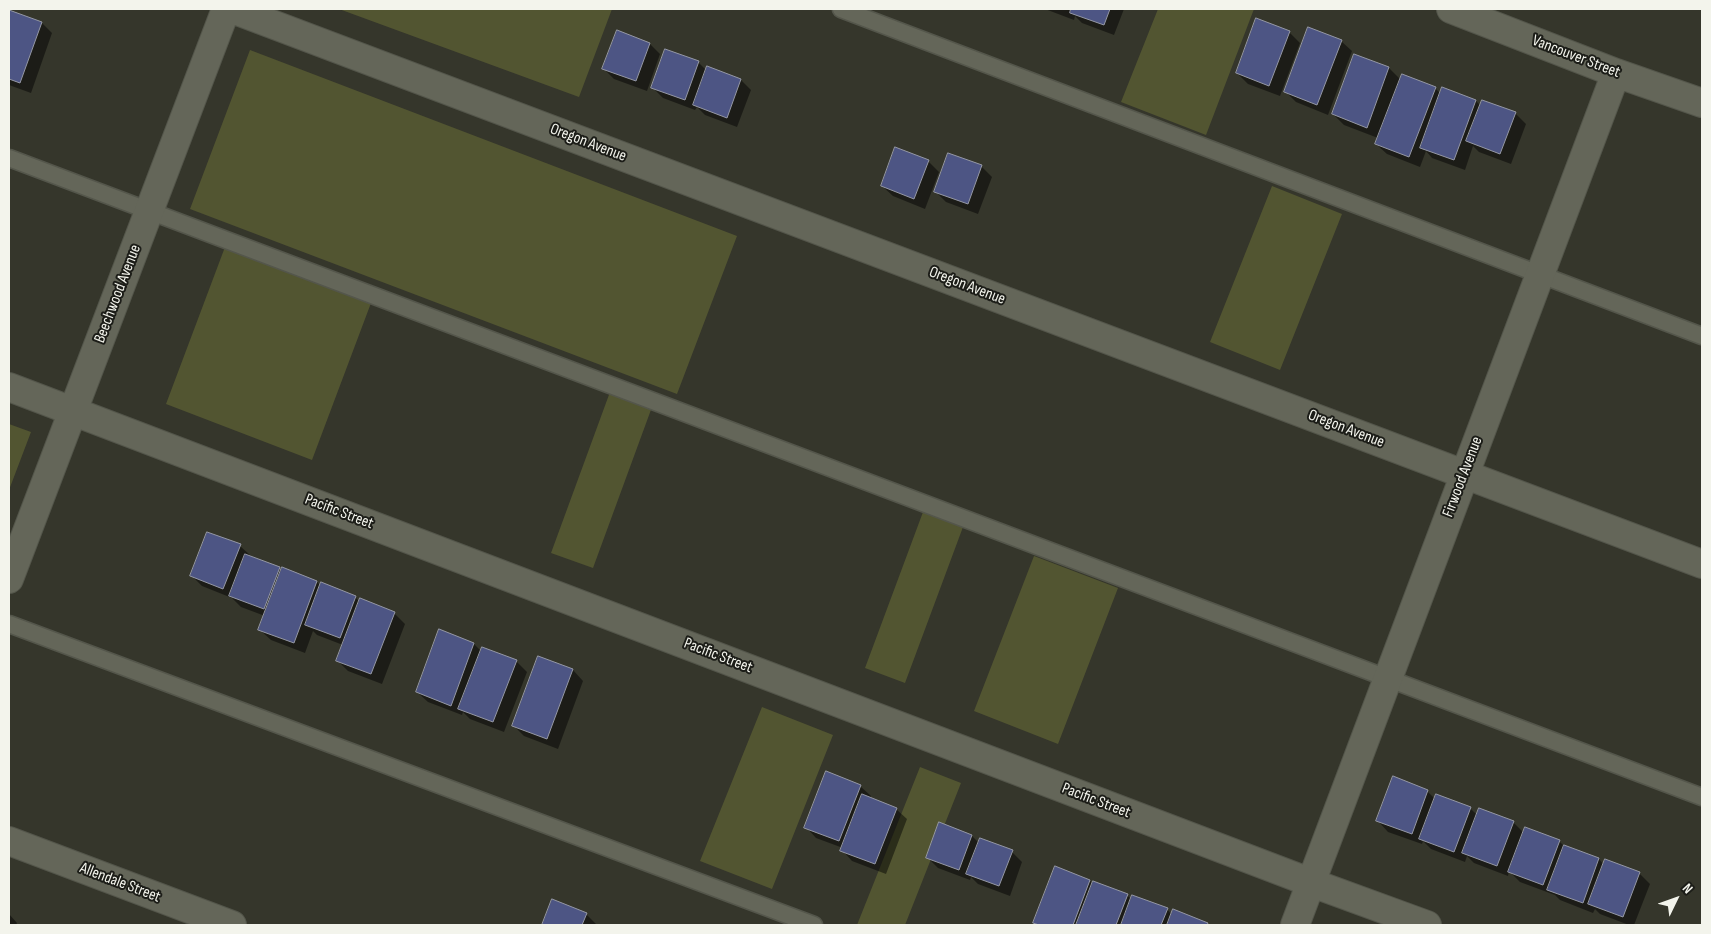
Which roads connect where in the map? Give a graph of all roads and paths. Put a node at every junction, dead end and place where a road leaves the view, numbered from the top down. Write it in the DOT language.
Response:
graph roads {
  1 [pos="226,9"];
  2 [pos="232,9"];
  3 [pos="841,9"];
  4 [pos="1451,9"];
  5 [pos="1616,73"];
  6 [pos="1702,103"];
  7 [pos="9,158"];
  8 [pos="149,211"];
  9 [pos="1540,273"];
  10 [pos="1702,336"];
  11 [pos="9,387"];
  12 [pos="74,411"];
  13 [pos="1464,474"];
  14 [pos="1702,564"];
  15 [pos="9,579"];
  16 [pos="9,624"];
  17 [pos="1387,679"];
  18 [pos="1702,797"];
  19 [pos="9,841"];
  20 [pos="1312,883"];
  21 [pos="232,925"];
  22 [pos="814,925"];
  23 [pos="1295,925"];
  24 [pos="1427,925"];
  1 -- 8 [label="street, Beechwood Avenue"];
  2 -- 13 [label="street, Oregon Avenue"];
  3 -- 9 [label="lane"];
  4 -- 5 [label="street, Vancouver Street"];
  5 -- 6 [label="street, Vancouver Street"];
  5 -- 9 [label="street, Firwood Avenue"];
  7 -- 8 [label="lane"];
  8 -- 12 [label="street, Beechwood Avenue"];
  8 -- 17 [label="lane"];
  9 -- 10 [label="lane"];
  9 -- 13 [label="street, Firwood Avenue"];
  11 -- 12 [label="street, Pacific Street"];
  12 -- 15 [label="street, Beechwood Avenue"];
  12 -- 20 [label="street, Pacific Street"];
  13 -- 14 [label="street, Oregon Avenue"];
  13 -- 17 [label="street, Firwood Avenue"];
  16 -- 22 [label="lane"];
  17 -- 18 [label="lane"];
  17 -- 20 [label="street, Firwood Avenue"];
  19 -- 21 [label="street, Allendale Street"];
  20 -- 23 [label="street, Firwood Avenue"];
  20 -- 24 [label="street, Pacific Street"];
}
